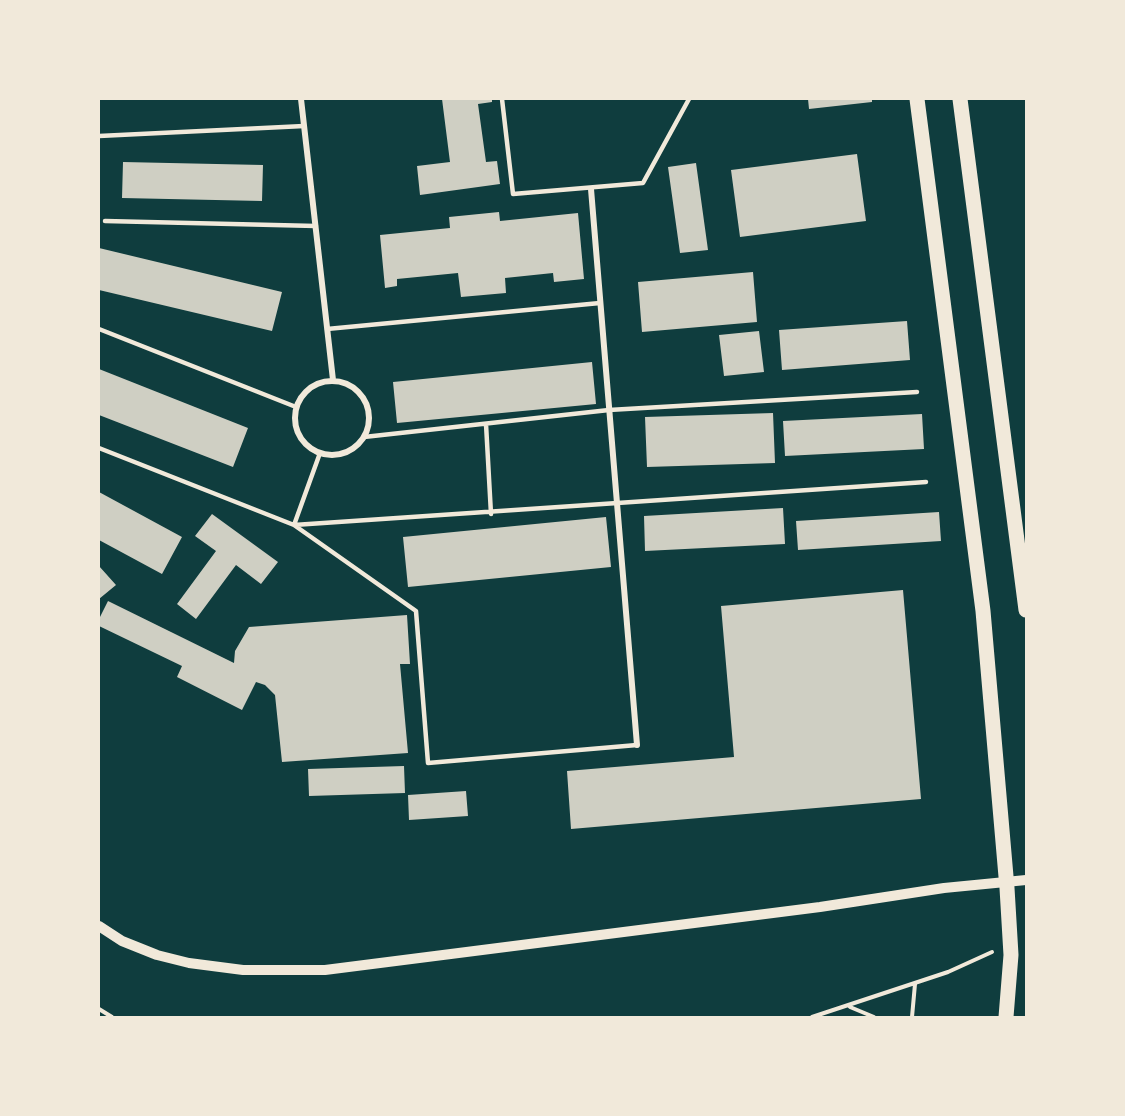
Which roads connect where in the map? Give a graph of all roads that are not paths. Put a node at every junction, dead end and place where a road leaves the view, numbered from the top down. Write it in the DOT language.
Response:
graph roads {
  1 [pos="301,99"];
  2 [pos="502,99"];
  3 [pos="689,99"];
  4 [pos="917,99"];
  5 [pos="960,99"];
  6 [pos="304,126"];
  7 [pos="99,136"];
  8 [pos="591,189"];
  9 [pos="105,221"];
  10 [pos="315,226"];
  11 [pos="600,303"];
  12 [pos="327,328"];
  13 [pos="99,329"];
  14 [pos="333,380"];
  15 [pos="917,392"];
  16 [pos="296,406"];
  17 [pos="609,410"];
  18 [pos="486,424"];
  19 [pos="364,437"];
  20 [pos="99,448"];
  21 [pos="320,453"];
  22 [pos="927,482"];
  23 [pos="617,502"];
  24 [pos="491,514"];
  25 [pos="294,525"];
  26 [pos="1022,542"];
  27 [pos="1026,610"];
  28 [pos="637,745"];
  29 [pos="1026,880"];
  30 [pos="1007,882"];
  31 [pos="99,926"];
  32 [pos="1006,1017"];
  1 -- 6 [label="street"];
  2 -- 8 [label="lane"];
  3 -- 8 [label="lane"];
  4 -- 30 [label="main road"];
  5 -- 26 [label="main road"];
  6 -- 7 [label="lane"];
  6 -- 10 [label="street"];
  8 -- 11 [label="street"];
  9 -- 10 [label="lane"];
  10 -- 12 [label="street"];
  11 -- 12 [label="lane"];
  11 -- 17 [label="street"];
  12 -- 14 [label="street"];
  13 -- 16 [label="lane"];
  14 -- 16 [label="street"];
  14 -- 19 [label="street"];
  15 -- 17 [label="lane"];
  16 -- 21 [label="street"];
  17 -- 18 [label="lane"];
  17 -- 23 [label="street"];
  18 -- 19 [label="lane"];
  18 -- 24 [label="lane"];
  19 -- 21 [label="street"];
  20 -- 25 [label="lane"];
  21 -- 25 [label="lane"];
  22 -- 23 [label="lane"];
  23 -- 24 [label="lane"];
  23 -- 28 [label="street"];
  24 -- 25 [label="lane"];
  25 -- 28 [label="lane"];
  26 -- 27 [label="main road"];
  29 -- 30 [label="street"];
  30 -- 31 [label="street"];
  30 -- 32 [label="main road"];
}
